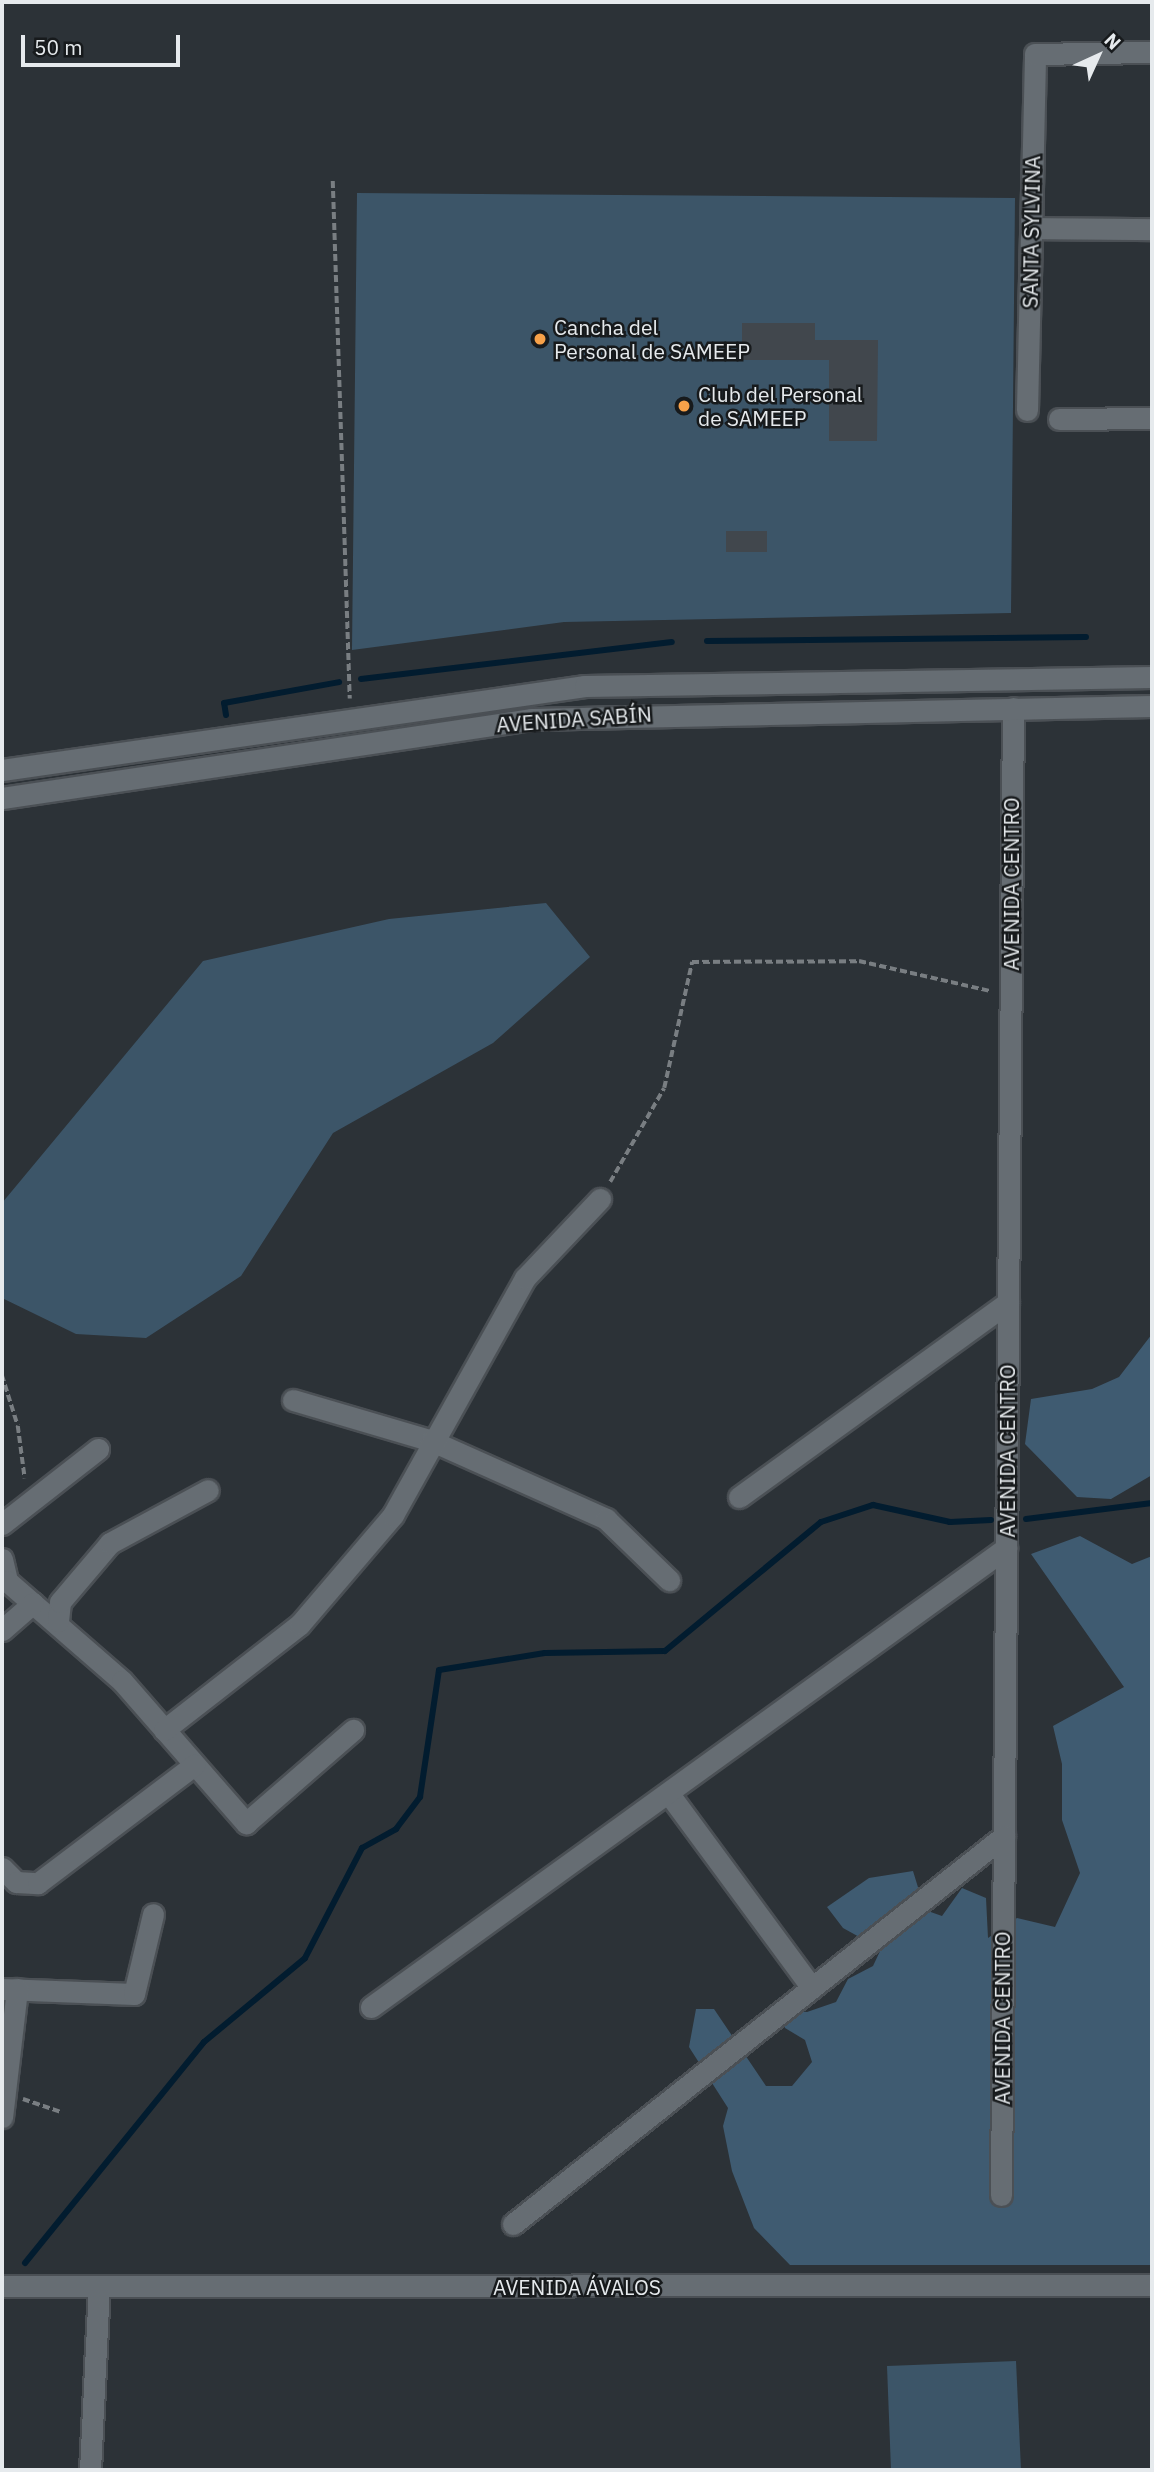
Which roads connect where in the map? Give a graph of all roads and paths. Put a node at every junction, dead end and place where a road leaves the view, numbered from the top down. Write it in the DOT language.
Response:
graph roads {
  1 [pos="1152,52"];
  2 [pos="333,181"];
  3 [pos="1032,228"];
  4 [pos="1152,229"];
  5 [pos="1027,410"];
  6 [pos="1152,418"];
  7 [pos="1059,419"];
  8 [pos="1152,677"];
  9 [pos="1152,706"];
  10 [pos="1013,708"];
  11 [pos="351,718"];
  12 [pos="2,770"];
  13 [pos="2,798"];
  14 [pos="1010,996"];
  15 [pos="600,1199"];
  16 [pos="1008,1302"];
  17 [pos="2,1376"];
  18 [pos="293,1400"];
  19 [pos="432,1441"];
  20 [pos="98,1449"];
  21 [pos="208,1490"];
  22 [pos="739,1496"];
  23 [pos="28,1505"];
  24 [pos="2,1524"];
  25 [pos="1006,1548"];
  26 [pos="2,1559"];
  27 [pos="669,1580"];
  28 [pos="33,1603"];
  29 [pos="58,1621"];
  30 [pos="2,1630"];
  31 [pos="164,1730"];
  32 [pos="353,1730"];
  33 [pos="194,1765"];
  34 [pos="669,1794"];
  35 [pos="1004,1836"];
  36 [pos="2,1868"];
  37 [pos="153,1914"];
  38 [pos="812,1988"];
  39 [pos="9,1989"];
  40 [pos="371,2007"];
  41 [pos="5,2092"];
  42 [pos="60,2112"];
  43 [pos="2,2117"];
  44 [pos="1001,2195"];
  45 [pos="513,2224"];
  46 [pos="1152,2285"];
  47 [pos="2,2286"];
  48 [pos="99,2288"];
  49 [pos="90,2470"];
  1 -- 3 [label="street, SANTA SYLVINA"];
  2 -- 11 [label="path"];
  3 -- 4 [label="street"];
  3 -- 5 [label="street, SANTA SYLVINA"];
  6 -- 7 [label="street"];
  8 -- 11 [label="street, AVENIDA SABÍN"];
  9 -- 10 [label="street, AVENIDA SABÍN"];
  10 -- 13 [label="street, AVENIDA SABÍN"];
  10 -- 14 [label="street, AVENIDA CENTRO"];
  11 -- 12 [label="street, AVENIDA SABÍN"];
  14 -- 15 [label="path"];
  14 -- 16 [label="street, AVENIDA CENTRO"];
  15 -- 19 [label="street"];
  16 -- 22 [label="street"];
  16 -- 25 [label="street, AVENIDA CENTRO"];
  17 -- 23 [label="path"];
  18 -- 19 [label="street"];
  19 -- 27 [label="street"];
  19 -- 31 [label="street"];
  20 -- 23 [label="street"];
  21 -- 29 [label="street"];
  23 -- 24 [label="street"];
  25 -- 34 [label="street"];
  25 -- 35 [label="street, AVENIDA CENTRO"];
  26 -- 28 [label="street"];
  28 -- 29 [label="street"];
  28 -- 30 [label="street"];
  29 -- 31 [label="street"];
  31 -- 33 [label="street"];
  32 -- 33 [label="street"];
  33 -- 36 [label="street"];
  34 -- 38 [label="street"];
  34 -- 40 [label="street"];
  35 -- 38 [label="street"];
  35 -- 44 [label="street, AVENIDA CENTRO"];
  37 -- 39 [label="street"];
  38 -- 45 [label="street"];
  39 -- 41 [label="street"];
  41 -- 42 [label="path"];
  41 -- 43 [label="street"];
  46 -- 48 [label="street, AVENIDA ÁVALOS"];
  47 -- 48 [label="street, AVENIDA ÁVALOS"];
  48 -- 49 [label="street"];
}
